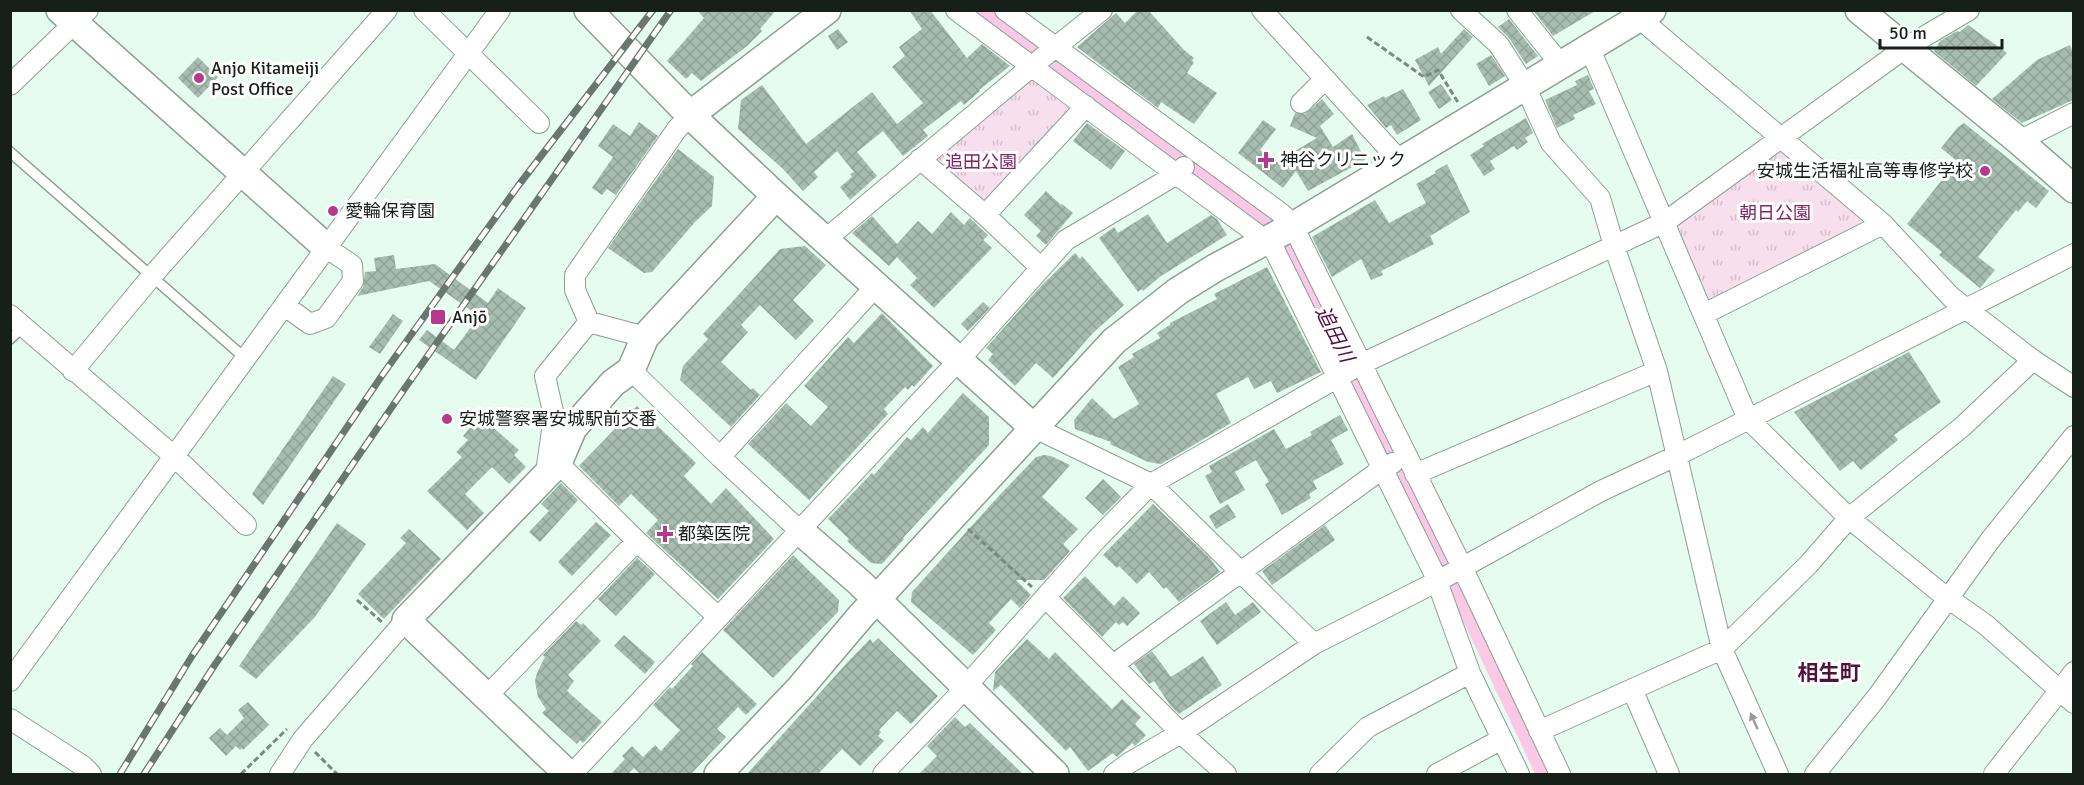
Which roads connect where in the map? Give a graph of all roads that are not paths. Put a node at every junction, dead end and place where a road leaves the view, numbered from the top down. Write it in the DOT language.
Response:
graph roads {
  1 [pos="387,10"];
  2 [pos="424,10"];
  3 [pos="500,10"];
  4 [pos="588,10"];
  5 [pos="827,10"];
  6 [pos="956,10"];
  7 [pos="1005,10"];
  8 [pos="1102,10"];
  9 [pos="1262,10"];
  10 [pos="1461,10"];
  11 [pos="1517,10"];
  12 [pos="1859,10"];
  13 [pos="1969,10"];
  14 [pos="1641,13"];
  15 [pos="74,15"];
  16 [pos="1056,48"];
  17 [pos="1905,48"];
  18 [pos="1590,49"];
  19 [pos="469,53"];
  20 [pos="1561,65"];
  21 [pos="1032,66"];
  22 [pos="1324,80"];
  23 [pos="10,85"];
  24 [pos="1525,86"];
  25 [pos="1301,103"];
  26 [pos="1086,106"];
  27 [pos="2073,113"];
  28 [pos="690,115"];
  29 [pos="539,123"];
  30 [pos="1781,138"];
  31 [pos="2019,141"];
  32 [pos="1196,152"];
  33 [pos="10,153"];
  34 [pos="920,159"];
  35 [pos="1401,162"];
  36 [pos="242,173"];
  37 [pos="1178,174"];
  38 [pos="2073,189"];
  39 [pos="776,196"];
  40 [pos="985,215"];
  41 [pos="1665,222"];
  42 [pos="1883,224"];
  43 [pos="1293,226"];
  44 [pos="826,239"];
  45 [pos="1265,240"];
  46 [pos="1614,246"];
  47 [pos="327,248"];
  48 [pos="2073,254"];
  49 [pos="1041,268"];
  50 [pos="152,276"];
  51 [pos="876,286"];
  52 [pos="285,306"];
  53 [pos="1967,309"];
  54 [pos="1704,314"];
  55 [pos="589,322"];
  56 [pos="15,327"];
  57 [pos="645,337"];
  58 [pos="246,359"];
  59 [pos="2033,360"];
  60 [pos="958,361"];
  61 [pos="1361,364"];
  62 [pos="631,370"];
  63 [pos="74,371"];
  64 [pos="1657,371"];
  65 [pos="1338,379"];
  66 [pos="2073,387"];
  67 [pos="1748,419"];
  68 [pos="1033,428"];
  69 [pos="2073,436"];
  70 [pos="1676,456"];
  71 [pos="175,457"];
  72 [pos="720,457"];
  73 [pos="1411,466"];
  74 [pos="552,468"];
  75 [pos="1382,469"];
  76 [pos="1151,484"];
  77 [pos="1849,518"];
  78 [pos="246,525"];
  79 [pos="799,530"];
  80 [pos="637,541"];
  81 [pos="1462,567"];
  82 [pos="1241,572"];
  83 [pos="1436,582"];
  84 [pos="1046,598"];
  85 [pos="1949,598"];
  86 [pos="876,600"];
  87 [pos="718,617"];
  88 [pos="400,627"];
  89 [pos="1314,644"];
  90 [pos="1722,649"];
  91 [pos="1113,665"];
  92 [pos="2073,672"];
  93 [pos="1470,673"];
  94 [pos="10,681"];
  95 [pos="965,686"];
  96 [pos="1632,689"];
  97 [pos="487,696"];
  98 [pos="2066,697"];
  99 [pos="10,719"];
  100 [pos="1539,730"];
  101 [pos="1181,733"];
  102 [pos="1502,739"];
  103 [pos="91,774"];
  104 [pos="280,774"];
  105 [pos="570,774"];
  106 [pos="718,774"];
  107 [pos="883,774"];
  108 [pos="1055,774"];
  109 [pos="1114,774"];
  110 [pos="1226,774"];
  111 [pos="1320,774"];
  112 [pos="1437,774"];
  113 [pos="1519,774"];
  114 [pos="1560,774"];
  115 [pos="1669,774"];
  116 [pos="1778,774"];
  117 [pos="1815,774"];
  118 [pos="1994,774"];
  1 -- 36 [label="street"];
  2 -- 19 [label="street"];
  3 -- 19 [label="street"];
  4 -- 28 [label="street"];
  5 -- 28 [label="street"];
  6 -- 21 [label="street"];
  7 -- 16 [label="street"];
  8 -- 16 [label="street"];
  9 -- 22 [label="street"];
  10 -- 24 [label="street"];
  11 -- 20 [label="street"];
  12 -- 17 [label="street"];
  13 -- 17 [label="street"];
  14 -- 18 [label="street"];
  14 -- 30 [label="street"];
  15 -- 23 [label="street"];
  15 -- 36 [label="street"];
  16 -- 21 [label="street"];
  16 -- 32 [label="street"];
  17 -- 30 [label="street"];
  17 -- 31 [label="street"];
  18 -- 20 [label="street"];
  18 -- 41 [label="street"];
  19 -- 29 [label="street"];
  19 -- 47 [label="street"];
  20 -- 24 [label="street"];
  21 -- 26 [label="street"];
  21 -- 34 [label="street"];
  22 -- 25 [label="street"];
  22 -- 35 [label="street"];
  24 -- 35 [label="street"];
  24 -- 46 [label="street"];
  26 -- 37 [label="street"];
  26 -- 40 [label="street"];
  27 -- 31 [label="street"];
  28 -- 39 [label="street"];
  28 -- 55 [label="street"];
  30 -- 41 [label="street"];
  30 -- 42 [label="street"];
  31 -- 38 [label="street"];
  32 -- 37 [label="street"];
  32 -- 43 [label="street"];
  33 -- 50 [label="lane"];
  34 -- 40 [label="street"];
  34 -- 44 [label="street"];
  35 -- 43 [label="street"];
  36 -- 47 [label="street"];
  36 -- 50 [label="street"];
  37 -- 45 [label="street"];
  37 -- 49 [label="street"];
  39 -- 44 [label="street"];
  39 -- 57 [label="street"];
  40 -- 49 [label="street"];
  41 -- 46 [label="street"];
  41 -- 54 [label="street"];
  42 -- 53 [label="street"];
  42 -- 54 [label="street"];
  43 -- 45 [label="street"];
  43 -- 61 [label="street"];
  44 -- 51 [label="street"];
  45 -- 65 [label="street"];
  45 -- 68 [label="street"];
  46 -- 61 [label="street"];
  46 -- 64 [label="street"];
  47 -- 52 [label="street"];
  47 -- 52 [label="street"];
  48 -- 53 [label="street"];
  49 -- 60 [label="street"];
  50 -- 58 [label="lane"];
  50 -- 63 [label="street"];
  51 -- 60 [label="street"];
  51 -- 72 [label="street"];
  52 -- 58 [label="street"];
  53 -- 59 [label="street"];
  53 -- 67 [label="street"];
  54 -- 67 [label="street"];
  55 -- 57 [label="street"];
  55 -- 74 [label="street"];
  56 -- 63 [label="street"];
  57 -- 62 [label="street"];
  58 -- 71 [label="street"];
  59 -- 66 [label="street"];
  59 -- 77 [label="street"];
  60 -- 68 [label="street"];
  60 -- 79 [label="street"];
  61 -- 65 [label="street"];
  61 -- 73 [label="street"];
  62 -- 72 [label="street"];
  62 -- 74 [label="street"];
  63 -- 71 [label="street"];
  64 -- 70 [label="street"];
  64 -- 73 [label="street"];
  65 -- 75 [label="street"];
  65 -- 76 [label="street"];
  67 -- 70 [label="street"];
  67 -- 77 [label="street"];
  68 -- 76 [label="street"];
  68 -- 86 [label="street"];
  69 -- 85 [label="street"];
  70 -- 81 [label="street"];
  70 -- 90 [label="street"];
  71 -- 78 [label="street"];
  71 -- 94 [label="street"];
  72 -- 79 [label="street"];
  73 -- 75 [label="street"];
  73 -- 81 [label="street"];
  74 -- 80 [label="street"];
  74 -- 88 [label="street"];
  75 -- 82 [label="street"];
  75 -- 83 [label="street"];
  76 -- 82 [label="street"];
  76 -- 84 [label="street"];
  77 -- 85 [label="street"];
  77 -- 90 [label="street"];
  79 -- 86 [label="street"];
  79 -- 87 [label="street"];
  80 -- 87 [label="street"];
  80 -- 97 [label="street"];
  81 -- 83 [label="street"];
  81 -- 100 [label="street"];
  82 -- 89 [label="street"];
  82 -- 91 [label="street"];
  83 -- 89 [label="street"];
  83 -- 93 [label="street"];
  84 -- 91 [label="street"];
  84 -- 95 [label="street"];
  85 -- 98 [label="street"];
  85 -- 117 [label="street"];
  86 -- 95 [label="street"];
  86 -- 106 [label="street"];
  87 -- 105 [label="street"];
  88 -- 97 [label="street"];
  88 -- 104 [label="street"];
  89 -- 101 [label="street"];
  90 -- 96 [label="street"];
  116 -- 90 [label="street, one-way"];
  91 -- 101 [label="street"];
  92 -- 98 [label="street"];
  93 -- 102 [label="street"];
  93 -- 111 [label="street"];
  95 -- 107 [label="street"];
  95 -- 108 [label="street"];
  96 -- 100 [label="street"];
  96 -- 115 [label="street"];
  97 -- 105 [label="street"];
  98 -- 118 [label="street"];
  99 -- 103 [label="street"];
  100 -- 114 [label="street"];
  101 -- 109 [label="street"];
  101 -- 110 [label="street"];
  102 -- 112 [label="street"];
  102 -- 113 [label="street"];
}
